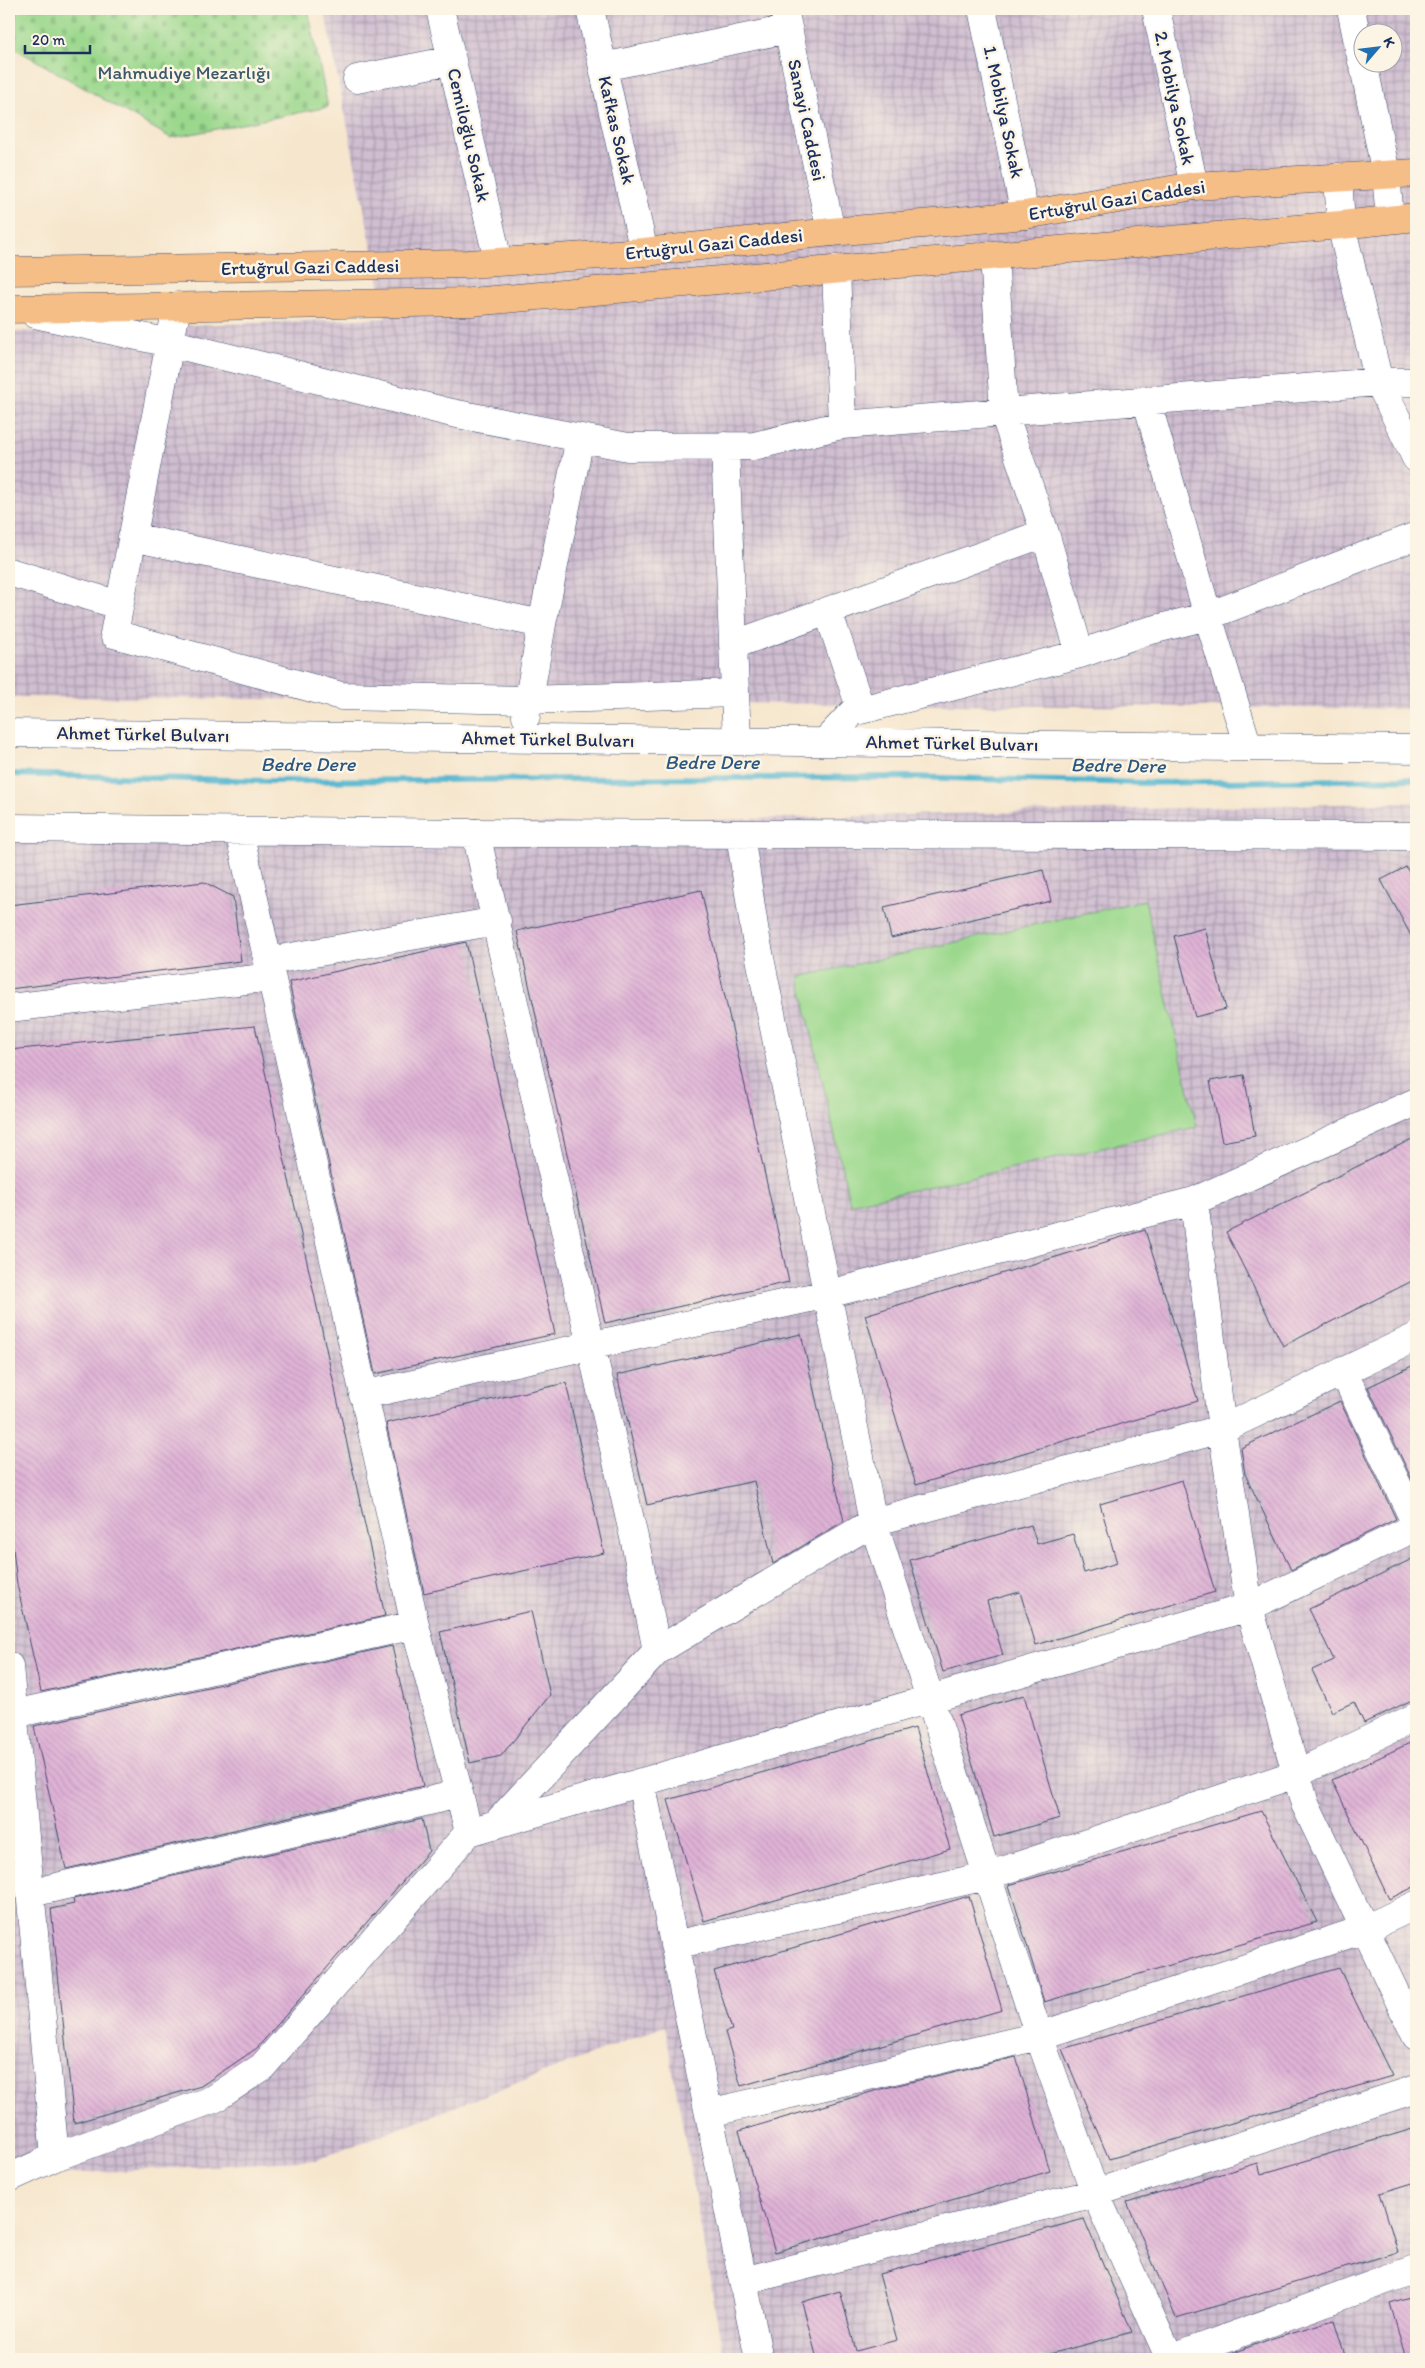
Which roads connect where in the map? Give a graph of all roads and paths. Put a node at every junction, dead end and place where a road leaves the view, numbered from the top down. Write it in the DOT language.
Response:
graph roads {
  1 [pos="440,9"];
  2 [pos="590,9"];
  3 [pos="982,9"];
  4 [pos="1156,9"];
  5 [pos="1351,9"];
  6 [pos="786,19"];
  7 [pos="1354,22"];
  8 [pos="452,60"];
  9 [pos="603,67"];
  10 [pos="1364,72"];
  11 [pos="357,79"];
  12 [pos="1416,173"];
  13 [pos="1386,174"];
  14 [pos="1338,176"];
  15 [pos="1194,186"];
  16 [pos="1025,215"];
  17 [pos="1416,216"];
  18 [pos="1390,219"];
  19 [pos="1340,225"];
  20 [pos="831,232"];
  21 [pos="644,252"];
  22 [pos="994,255"];
  23 [pos="498,262"];
  24 [pos="836,269"];
  25 [pos="9,271"];
  26 [pos="177,306"];
  27 [pos="9,309"];
  28 [pos="170,343"];
  29 [pos="1379,382"];
  30 [pos="1416,382"];
  31 [pos="1147,402"];
  32 [pos="1004,413"];
  33 [pos="842,425"];
  34 [pos="580,438"];
  35 [pos="725,446"];
  36 [pos="1416,458"];
  37 [pos="1044,533"];
  38 [pos="1416,536"];
  39 [pos="132,537"];
  40 [pos="9,572"];
  41 [pos="119,605"];
  42 [pos="828,611"];
  43 [pos="1208,616"];
  44 [pos="542,624"];
  45 [pos="733,645"];
  46 [pos="1080,654"];
  47 [pos="735,692"];
  48 [pos="528,700"];
  49 [pos="861,710"];
  50 [pos="9,733"];
  51 [pos="522,739"];
  52 [pos="737,741"];
  53 [pos="825,742"];
  54 [pos="1248,747"];
  55 [pos="1416,749"];
  56 [pos="9,828"];
  57 [pos="239,831"];
  58 [pos="476,833"];
  59 [pos="740,834"];
  60 [pos="1416,836"];
  61 [pos="497,921"];
  62 [pos="270,969"];
  63 [pos="9,1008"];
  64 [pos="1416,1102"];
  65 [pos="1194,1201"];
  66 [pos="828,1294"];
  67 [pos="1416,1337"];
  68 [pos="592,1345"];
  69 [pos="1343,1371"];
  70 [pos="363,1395"];
  71 [pos="1222,1429"];
  72 [pos="873,1522"];
  73 [pos="1416,1525"];
  74 [pos="1249,1607"];
  75 [pos="415,1625"];
  76 [pos="657,1650"];
  77 [pos="9,1666"];
  78 [pos="930,1699"];
  79 [pos="14,1714"];
  80 [pos="1416,1717"];
  81 [pos="1296,1774"];
  82 [pos="641,1782"];
  83 [pos="459,1794"];
  84 [pos="495,1825"];
  85 [pos="469,1832"];
  86 [pos="987,1876"];
  87 [pos="31,1893"];
  88 [pos="1416,1905"];
  89 [pos="1365,1929"];
  90 [pos="674,1945"];
  91 [pos="1039,2036"];
  92 [pos="1416,2036"];
  93 [pos="1416,2089"];
  94 [pos="709,2113"];
  95 [pos="55,2157"];
  96 [pos="9,2178"];
  97 [pos="1095,2193"];
  98 [pos="1416,2269"];
  99 [pos="744,2281"];
  100 [pos="760,2359"];
  101 [pos="1169,2359"];
  1 -- 8 [label="street, Cemiloğlu Sokak"];
  2 -- 9 [label="street, Kafkas Sokak"];
  3 -- 16 [label="street, 1. Mobilya Sokak"];
  4 -- 15 [label="street, 2. Mobilya Sokak"];
  5 -- 7 [label="street"];
  6 -- 9 [label="street"];
  6 -- 20 [label="street, Sanayi Caddesi"];
  8 -- 11 [label="street"];
  8 -- 23 [label="street, Cemiloğlu Sokak"];
  9 -- 21 [label="street, Kafkas Sokak"];
  10 -- 13 [label="street"];
  12 -- 13 [label="main road, Ertuğrul Gazi Caddesi"];
  13 -- 14 [label="main road, Ertuğrul Gazi Caddesi"];
  13 -- 18 [label="street"];
  14 -- 15 [label="main road, Ertuğrul Gazi Caddesi"];
  14 -- 19 [label="street"];
  15 -- 16 [label="main road, Ertuğrul Gazi Caddesi"];
  16 -- 20 [label="main road, Ertuğrul Gazi Caddesi"];
  17 -- 18 [label="main road, Ertuğrul Gazi Caddesi"];
  18 -- 19 [label="main road, Ertuğrul Gazi Caddesi"];
  19 -- 22 [label="main road, Ertuğrul Gazi Caddesi"];
  19 -- 29 [label="street"];
  20 -- 21 [label="main road, Ertuğrul Gazi Caddesi"];
  20 -- 24 [label="main road"];
  21 -- 23 [label="main road, Ertuğrul Gazi Caddesi"];
  22 -- 24 [label="main road, Ertuğrul Gazi Caddesi"];
  22 -- 32 [label="street"];
  23 -- 25 [label="main road, Ertuğrul Gazi Caddesi"];
  24 -- 26 [label="main road, Ertuğrul Gazi Caddesi"];
  24 -- 33 [label="street"];
  26 -- 27 [label="main road, Ertuğrul Gazi Caddesi"];
  26 -- 28 [label="street"];
  27 -- 28 [label="street"];
  28 -- 34 [label="street"];
  28 -- 39 [label="street"];
  29 -- 30 [label="street"];
  29 -- 31 [label="street"];
  29 -- 36 [label="street"];
  31 -- 32 [label="street"];
  31 -- 43 [label="street"];
  32 -- 33 [label="street"];
  32 -- 37 [label="street"];
  33 -- 35 [label="street"];
  34 -- 35 [label="street"];
  34 -- 44 [label="street"];
  35 -- 45 [label="street"];
  37 -- 42 [label="street"];
  37 -- 46 [label="street"];
  38 -- 43 [label="street"];
  39 -- 41 [label="street"];
  39 -- 44 [label="street"];
  40 -- 41 [label="street"];
  41 -- 48 [label="street"];
  42 -- 45 [label="street"];
  42 -- 49 [label="street"];
  43 -- 46 [label="street"];
  43 -- 54 [label="street"];
  44 -- 48 [label="street"];
  45 -- 47 [label="street"];
  46 -- 49 [label="street"];
  47 -- 48 [label="street"];
  47 -- 52 [label="street"];
  48 -- 51 [label="street"];
  49 -- 53 [label="street"];
  50 -- 51 [label="street, Ahmet Türkel Bulvarı"];
  51 -- 52 [label="street, Ahmet Türkel Bulvarı"];
  52 -- 53 [label="street, Ahmet Türkel Bulvarı"];
  53 -- 54 [label="street, Ahmet Türkel Bulvarı"];
  54 -- 55 [label="street, Ahmet Türkel Bulvarı"];
  56 -- 57 [label="street"];
  57 -- 58 [label="street"];
  57 -- 62 [label="street"];
  58 -- 59 [label="street"];
  58 -- 61 [label="street"];
  59 -- 60 [label="street"];
  59 -- 66 [label="street"];
  61 -- 62 [label="street"];
  61 -- 68 [label="street"];
  62 -- 63 [label="street"];
  62 -- 70 [label="street"];
  64 -- 65 [label="street"];
  65 -- 66 [label="street"];
  65 -- 71 [label="street"];
  66 -- 68 [label="street"];
  66 -- 72 [label="street"];
  67 -- 69 [label="street"];
  68 -- 70 [label="street"];
  68 -- 76 [label="street"];
  69 -- 71 [label="street"];
  69 -- 73 [label="street"];
  70 -- 75 [label="street"];
  71 -- 72 [label="street"];
  71 -- 74 [label="street"];
  72 -- 76 [label="street"];
  72 -- 78 [label="street"];
  73 -- 74 [label="street"];
  74 -- 78 [label="street"];
  74 -- 81 [label="street"];
  75 -- 79 [label="street"];
  75 -- 83 [label="street"];
  76 -- 84 [label="street"];
  77 -- 79 [label="street"];
  78 -- 82 [label="street"];
  78 -- 86 [label="street"];
  79 -- 87 [label="street"];
  80 -- 81 [label="street"];
  81 -- 86 [label="street"];
  81 -- 89 [label="street"];
  82 -- 84 [label="street"];
  82 -- 90 [label="street"];
  83 -- 85 [label="street"];
  83 -- 87 [label="street"];
  84 -- 85 [label="street"];
  85 -- 95 [label="street"];
  86 -- 90 [label="street"];
  86 -- 91 [label="street"];
  87 -- 95 [label="street"];
  88 -- 89 [label="street"];
  89 -- 91 [label="street"];
  89 -- 92 [label="street"];
  90 -- 94 [label="street"];
  91 -- 94 [label="street"];
  91 -- 97 [label="street"];
  93 -- 97 [label="street"];
  94 -- 99 [label="street"];
  95 -- 96 [label="street"];
  97 -- 99 [label="street"];
  97 -- 101 [label="street"];
  98 -- 101 [label="street"];
  99 -- 100 [label="street"];
}
